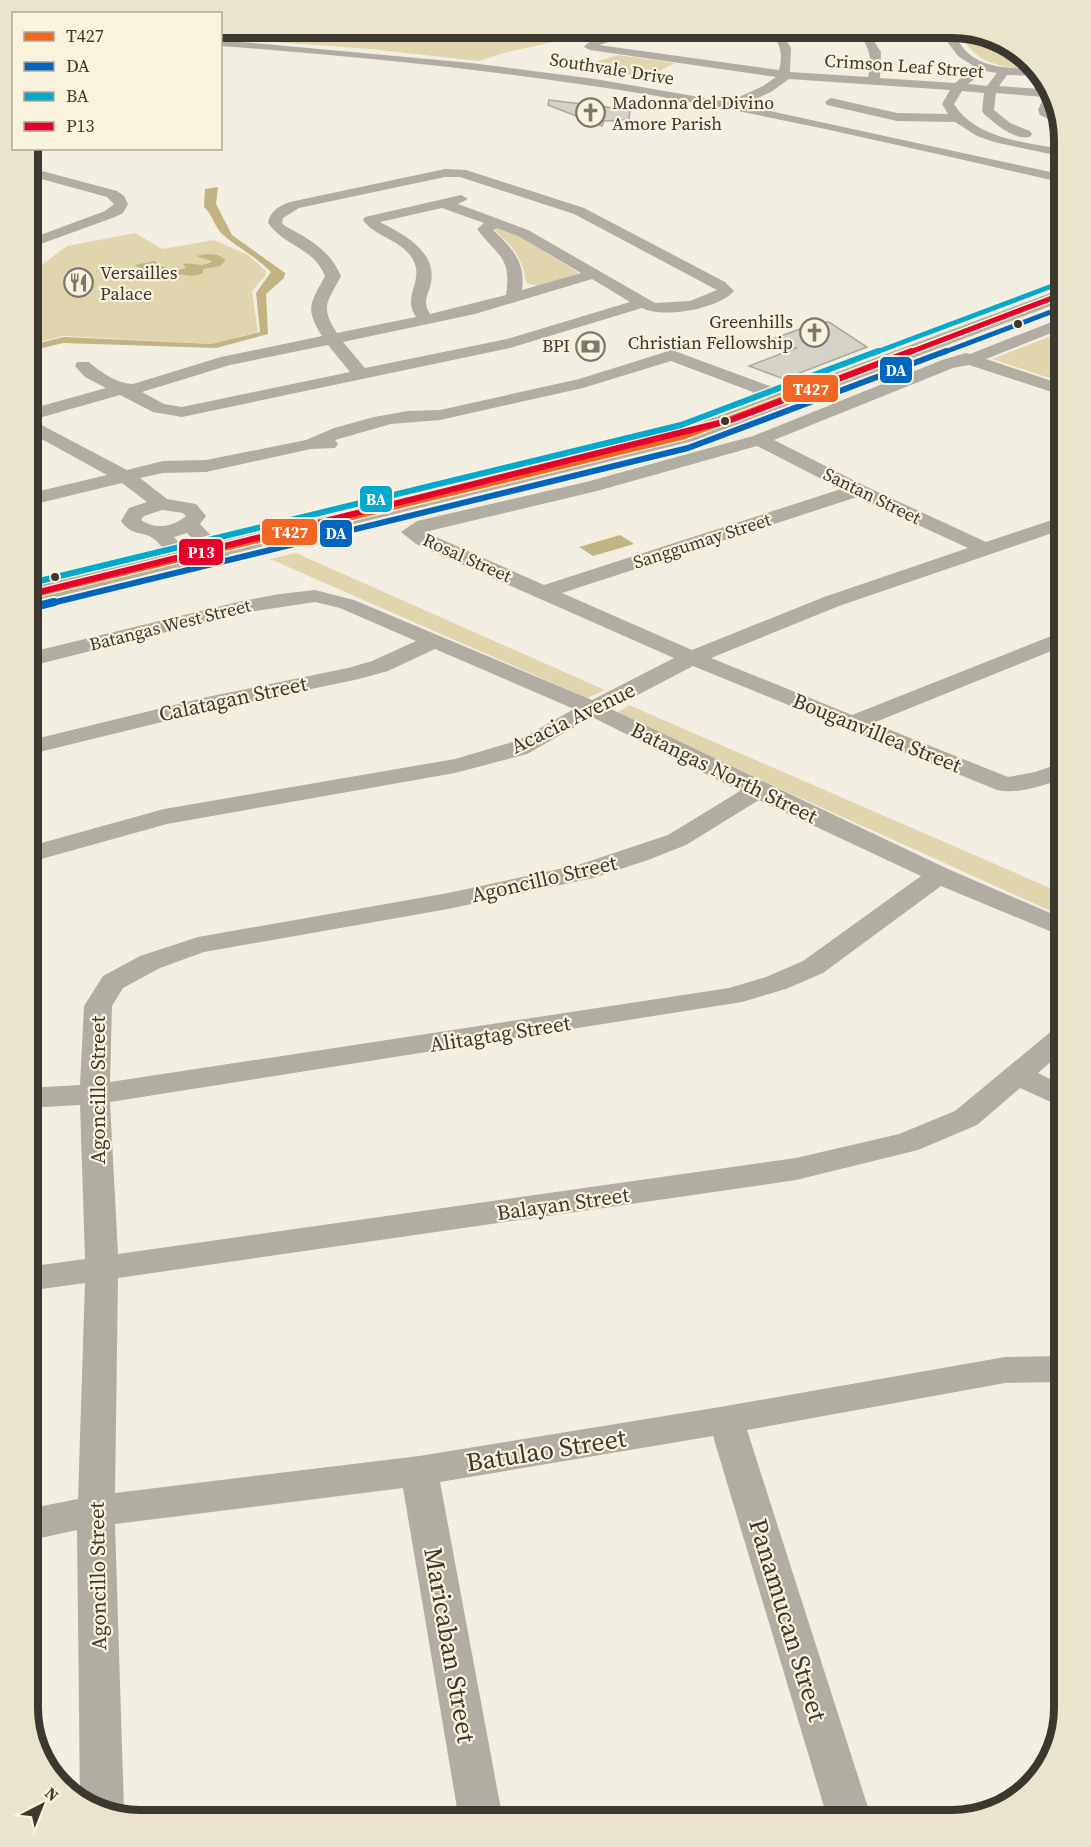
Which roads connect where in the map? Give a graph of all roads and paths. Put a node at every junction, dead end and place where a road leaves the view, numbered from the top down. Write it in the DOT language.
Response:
graph roads {
  1 [pos="614,38"];
  2 [pos="623,38"];
  3 [pos="642,38"];
  4 [pos="724,38"];
  5 [pos="782,38"];
  6 [pos="869,38"];
  7 [pos="951,38"];
  8 [pos="222,41"];
  9 [pos="702,48"];
  10 [pos="618,52"];
  11 [pos="985,66"];
  12 [pos="1005,70"];
  13 [pos="1028,72"];
  14 [pos="782,74"];
  15 [pos="873,81"];
  16 [pos="958,87"];
  17 [pos="990,90"];
  18 [pos="1043,93"];
  19 [pos="831,102"];
  20 [pos="727,103"];
  21 [pos="1047,104"];
  22 [pos="1051,117"];
  23 [pos="956,118"];
  24 [pos="1054,140"];
  25 [pos="1054,151"];
  26 [pos="1054,171"];
  27 [pos="38,174"];
  28 [pos="1054,177"];
  29 [pos="510,188"];
  30 [pos="273,199"];
  31 [pos="443,203"];
  32 [pos="295,205"];
  33 [pos="499,222"];
  34 [pos="38,240"];
  35 [pos="592,274"];
  36 [pos="513,298"];
  37 [pos="1054,299"];
  38 [pos="642,303"];
  39 [pos="427,321"];
  40 [pos="1054,322"];
  41 [pos="332,340"];
  42 [pos="951,352"];
  43 [pos="83,366"];
  44 [pos="362,375"];
  45 [pos="1054,388"];
  46 [pos="128,390"];
  47 [pos="788,399"];
  48 [pos="38,413"];
  49 [pos="38,420"];
  50 [pos="38,431"];
  51 [pos="38,440"];
  52 [pos="759,440"];
  53 [pos="117,479"];
  54 [pos="858,490"];
  55 [pos="38,497"];
  56 [pos="152,506"];
  57 [pos="189,524"];
  58 [pos="1054,525"];
  59 [pos="158,531"];
  60 [pos="986,549"];
  61 [pos="219,555"];
  62 [pos="187,562"];
  63 [pos="545,592"];
  64 [pos="38,594"];
  65 [pos="315,596"];
  66 [pos="38,604"];
  67 [pos="435,641"];
  68 [pos="1054,642"];
  69 [pos="38,657"];
  70 [pos="692,658"];
  71 [pos="591,708"];
  72 [pos="852,723"];
  73 [pos="38,745"];
  74 [pos="1054,773"];
  75 [pos="758,790"];
  76 [pos="38,852"];
  77 [pos="939,874"];
  78 [pos="1054,925"];
  79 [pos="1054,1044"];
  80 [pos="1019,1075"];
  81 [pos="1054,1093"];
  82 [pos="95,1094"];
  83 [pos="38,1097"];
  84 [pos="102,1269"];
  85 [pos="38,1278"];
  86 [pos="1054,1369"];
  87 [pos="726,1420"];
  88 [pos="419,1471"];
  89 [pos="96,1511"];
  90 [pos="38,1523"];
  91 [pos="102,1802"];
  92 [pos="479,1809"];
  93 [pos="847,1810"];
  1 -- 10 [label="street"];
  2 -- 10 [label="street"];
  3 -- 9 [label="street"];
  4 -- 9 [label="street"];
  5 -- 14 [label="street"];
  6 -- 15 [label="street"];
  7 -- 11 [label="street"];
  8 -- 20 [label="street, Southvale Drive"];
  9 -- 10 [label="street"];
  9 -- 14 [label="street, Crimson Leaf Street"];
  11 -- 12 [label="street"];
  11 -- 16 [label="street"];
  12 -- 13 [label="street"];
  12 -- 17 [label="street"];
  14 -- 15 [label="street, Crimson Leaf Street"];
  14 -- 20 [label="street"];
  15 -- 16 [label="street, Crimson Leaf Street"];
  16 -- 17 [label="street, Crimson Leaf Street"];
  16 -- 23 [label="street"];
  17 -- 18 [label="street, Crimson Leaf Street"];
  17 -- 24 [label="street"];
  19 -- 23 [label="street"];
  20 -- 26 [label="street, Southvale Drive"];
  20 -- 28 [label="street, Southvale Drive"];
  21 -- 22 [label="street"];
  23 -- 25 [label="street"];
  27 -- 34 [label="street"];
  29 -- 31 [label="street"];
  29 -- 32 [label="street"];
  29 -- 38 [label="street"];
  30 -- 32 [label="street"];
  31 -- 33 [label="street"];
  31 -- 39 [label="street"];
  32 -- 41 [label="street"];
  33 -- 35 [label="street"];
  33 -- 36 [label="street"];
  35 -- 36 [label="street"];
  35 -- 38 [label="street"];
  36 -- 39 [label="street"];
  37 -- 42 [label="main road"];
  38 -- 44 [label="street"];
  39 -- 41 [label="street"];
  40 -- 42 [label="main road"];
  41 -- 44 [label="street"];
  41 -- 46 [label="street"];
  42 -- 45 [label="street"];
  42 -- 47 [label="main road"];
  42 -- 52 [label="street, Rosal Street"];
  42 -- 61 [label="main road"];
  43 -- 46 [label="street"];
  44 -- 46 [label="street"];
  46 -- 48 [label="street"];
  46 -- 49 [label="street"];
  47 -- 53 [label="street"];
  47 -- 61 [label="main road"];
  50 -- 53 [label="street"];
  51 -- 53 [label="street"];
  52 -- 54 [label="street, Santan Street"];
  52 -- 63 [label="street, Rosal Street"];
  53 -- 55 [label="street"];
  53 -- 56 [label="street"];
  54 -- 60 [label="street, Santan Street"];
  54 -- 63 [label="street, Sanggumay Street"];
  56 -- 57 [label="street"];
  56 -- 59 [label="street"];
  57 -- 59 [label="street"];
  57 -- 61 [label="street"];
  58 -- 60 [label="street, Acacia Avenue"];
  59 -- 62 [label="street"];
  60 -- 70 [label="street, Acacia Avenue"];
  61 -- 62 [label="main road"];
  62 -- 64 [label="main road"];
  62 -- 66 [label="main road"];
  63 -- 70 [label="street, Rosal Street"];
  65 -- 67 [label="street, Batangas North Street"];
  65 -- 69 [label="street, Batangas West Street"];
  67 -- 71 [label="street, Batangas North Street"];
  67 -- 73 [label="street, Calatagan Street"];
  68 -- 72 [label="street"];
  70 -- 71 [label="street, Acacia Avenue"];
  70 -- 72 [label="street, Bouganvillea Street"];
  71 -- 75 [label="street, Batangas North Street"];
  71 -- 76 [label="street, Acacia Avenue"];
  72 -- 74 [label="street, Bouganvillea Street"];
  75 -- 77 [label="street, Batangas North Street"];
  75 -- 82 [label="street, Agoncillo Street"];
  77 -- 78 [label="street, Batangas North Street"];
  77 -- 82 [label="street, Alitagtag Street"];
  79 -- 80 [label="street, Balayan Street"];
  80 -- 81 [label="street"];
  80 -- 84 [label="street, Balayan Street"];
  82 -- 83 [label="street, Alitagtag Street"];
  82 -- 84 [label="street, Agoncillo Street"];
  84 -- 85 [label="street, Balayan Street"];
  84 -- 89 [label="street, Agoncillo Street"];
  86 -- 87 [label="street, Batulao Street"];
  87 -- 88 [label="street, Batulao Street"];
  87 -- 93 [label="street, Panamucan Street"];
  88 -- 89 [label="street, Batulao Street"];
  88 -- 92 [label="street, Maricaban Street"];
  89 -- 90 [label="street, Batulao Street"];
  89 -- 91 [label="street, Agoncillo Street"];
}
